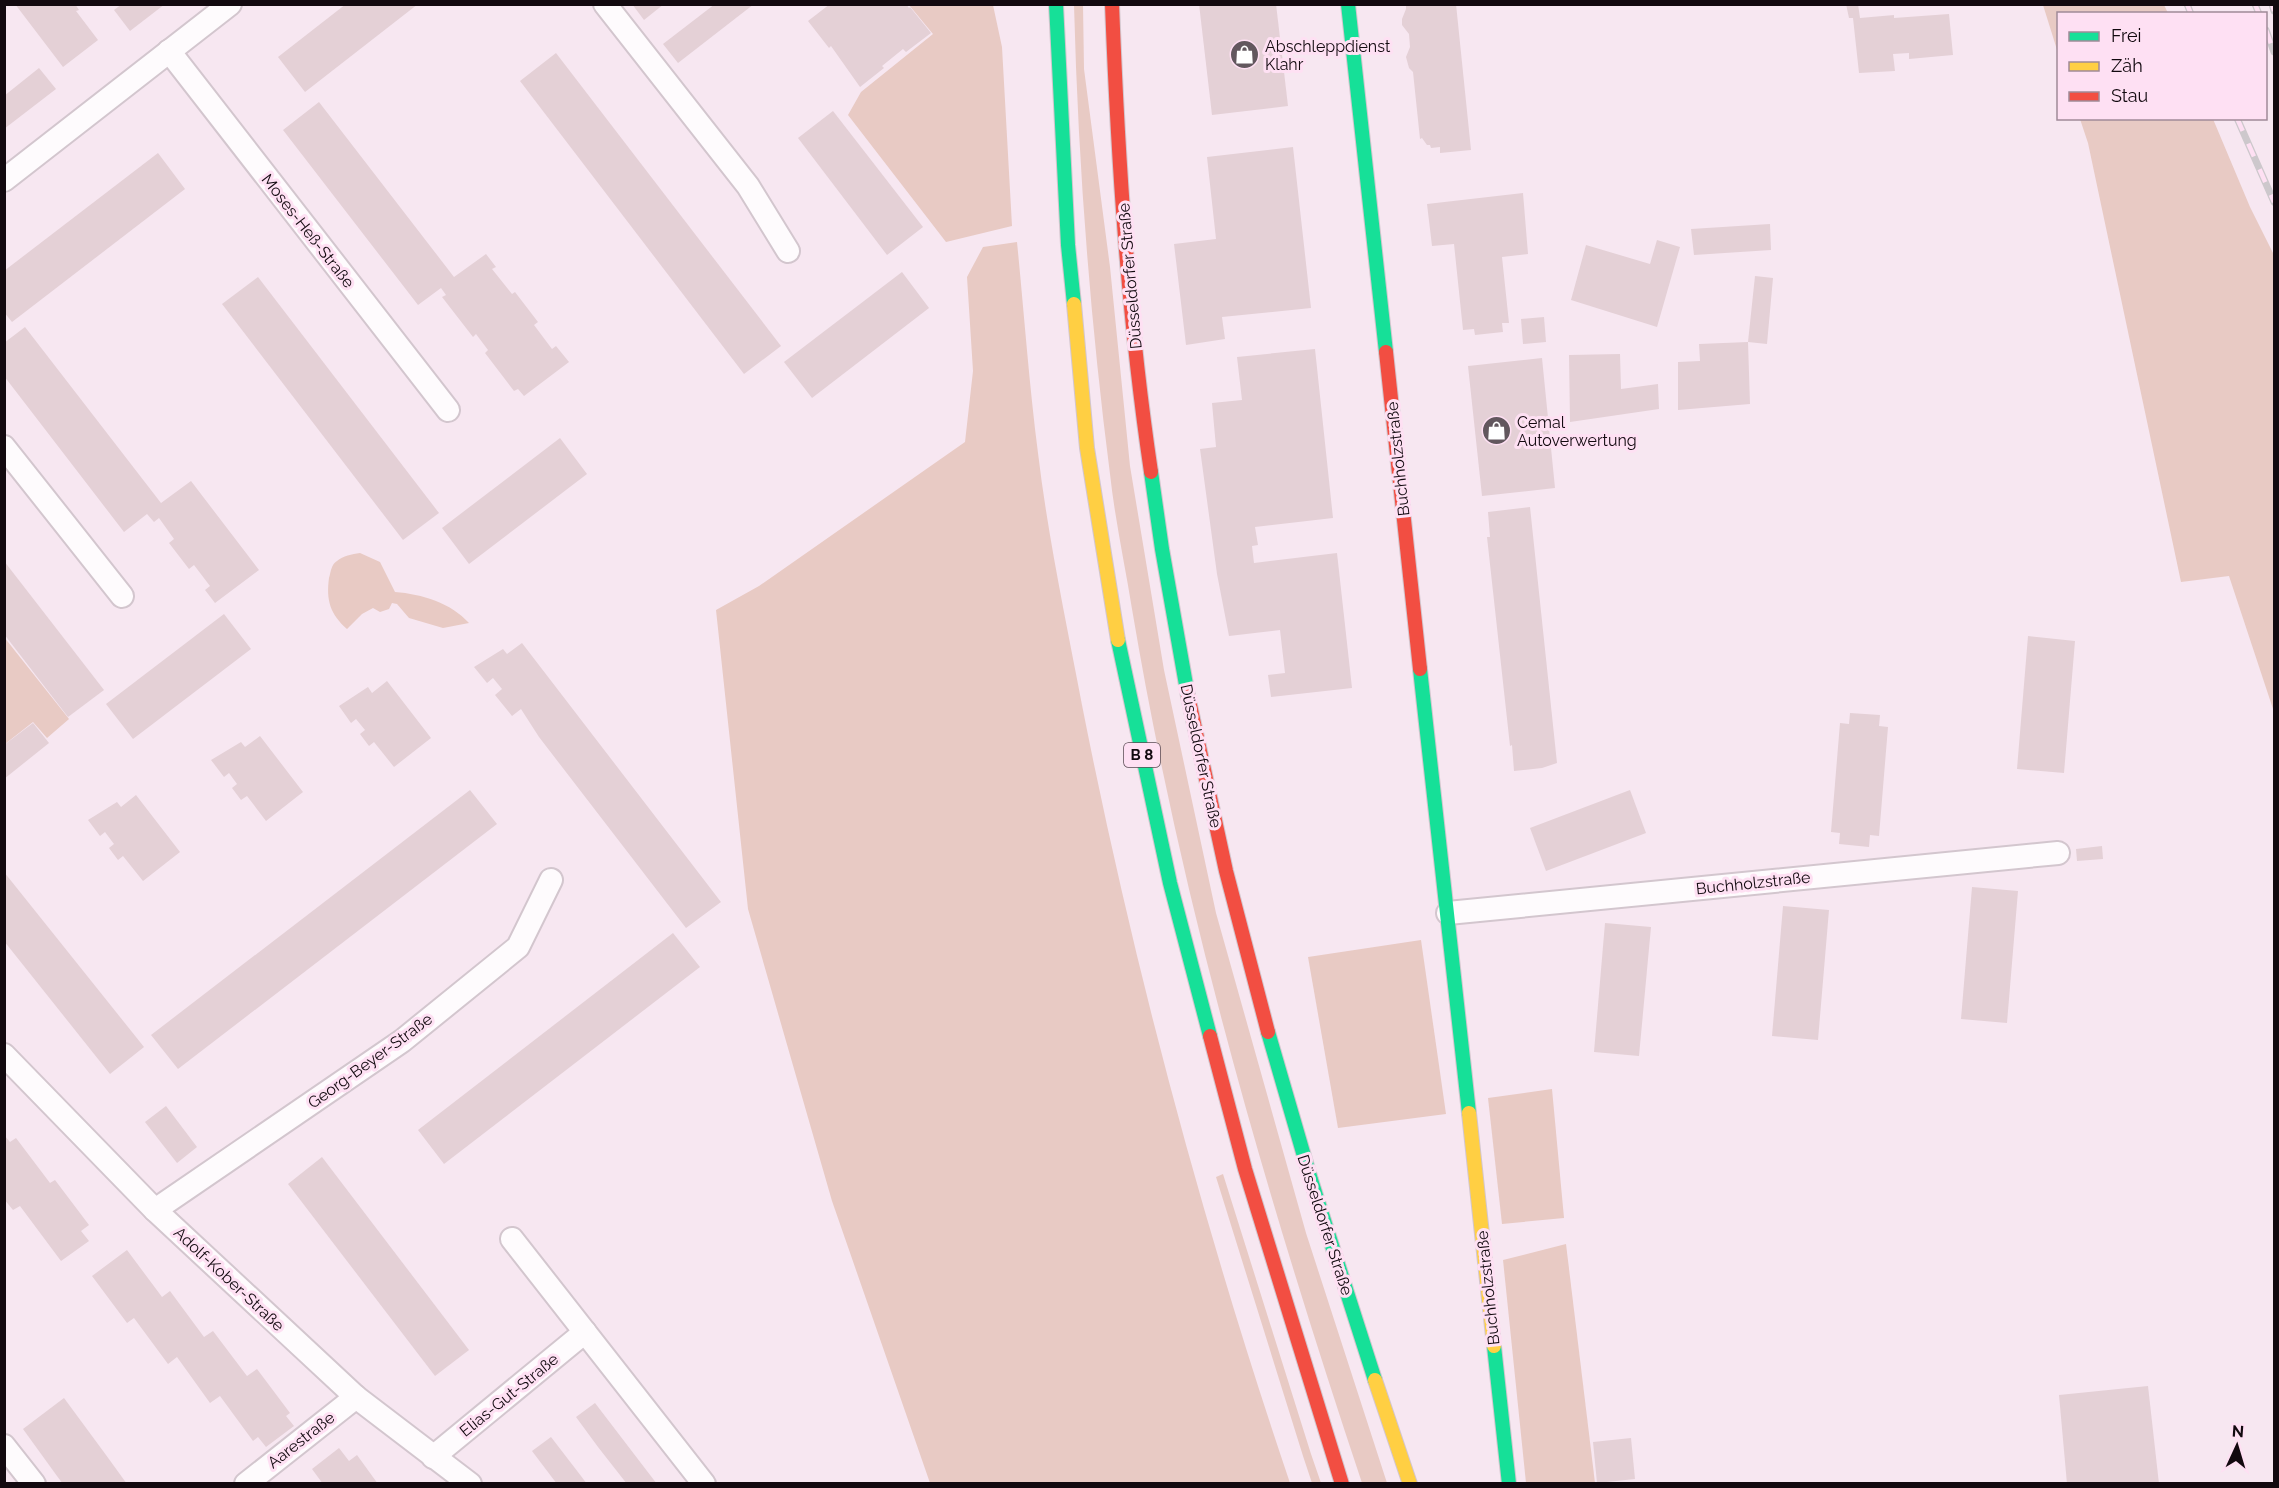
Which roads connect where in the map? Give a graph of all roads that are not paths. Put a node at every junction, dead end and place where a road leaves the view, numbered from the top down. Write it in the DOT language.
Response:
graph roads {
  1 [pos="230,4"];
  2 [pos="605,4"];
  3 [pos="1056,4"];
  4 [pos="1112,4"];
  5 [pos="1348,4"];
  6 [pos="169,51"];
  7 [pos="4,180"];
  8 [pos="788,251"];
  9 [pos="448,410"];
  10 [pos="4,447"];
  11 [pos="122,596"];
  12 [pos="2058,853"];
  13 [pos="551,880"];
  14 [pos="1448,913"];
  15 [pos="4,1055"];
  16 [pos="155,1210"];
  17 [pos="512,1239"];
  18 [pos="585,1332"];
  19 [pos="356,1397"];
  20 [pos="4,1446"];
  21 [pos="433,1457"];
  22 [pos="34,1484"];
  23 [pos="246,1484"];
  24 [pos="470,1484"];
  25 [pos="704,1484"];
  26 [pos="1342,1484"];
  27 [pos="1410,1484"];
  28 [pos="1509,1484"];
  1 -- 6 [label="street"];
  2 -- 8 [label="street"];
  3 -- 26 [label="main road, B 8"];
  4 -- 27 [label="main road, Düsseldorfer Straße"];
  5 -- 14 [label="main road, Buchholzstraße"];
  6 -- 7 [label="street"];
  6 -- 9 [label="street, Moses-Heß-Straße"];
  10 -- 11 [label="street"];
  12 -- 14 [label="street, Buchholzstraße"];
  13 -- 16 [label="street, Georg-Beyer-Straße"];
  14 -- 28 [label="main road, Buchholzstraße"];
  15 -- 16 [label="street, Adolf-Kober-Straße"];
  16 -- 19 [label="street, Adolf-Kober-Straße"];
  17 -- 18 [label="street"];
  18 -- 21 [label="street, Elias-Gut-Straße"];
  18 -- 25 [label="street"];
  19 -- 21 [label="street, Adolf-Kober-Straße"];
  19 -- 23 [label="street, Aarestraße"];
  20 -- 22 [label="street"];
  21 -- 24 [label="street, Adolf-Kober-Straße"];
}
